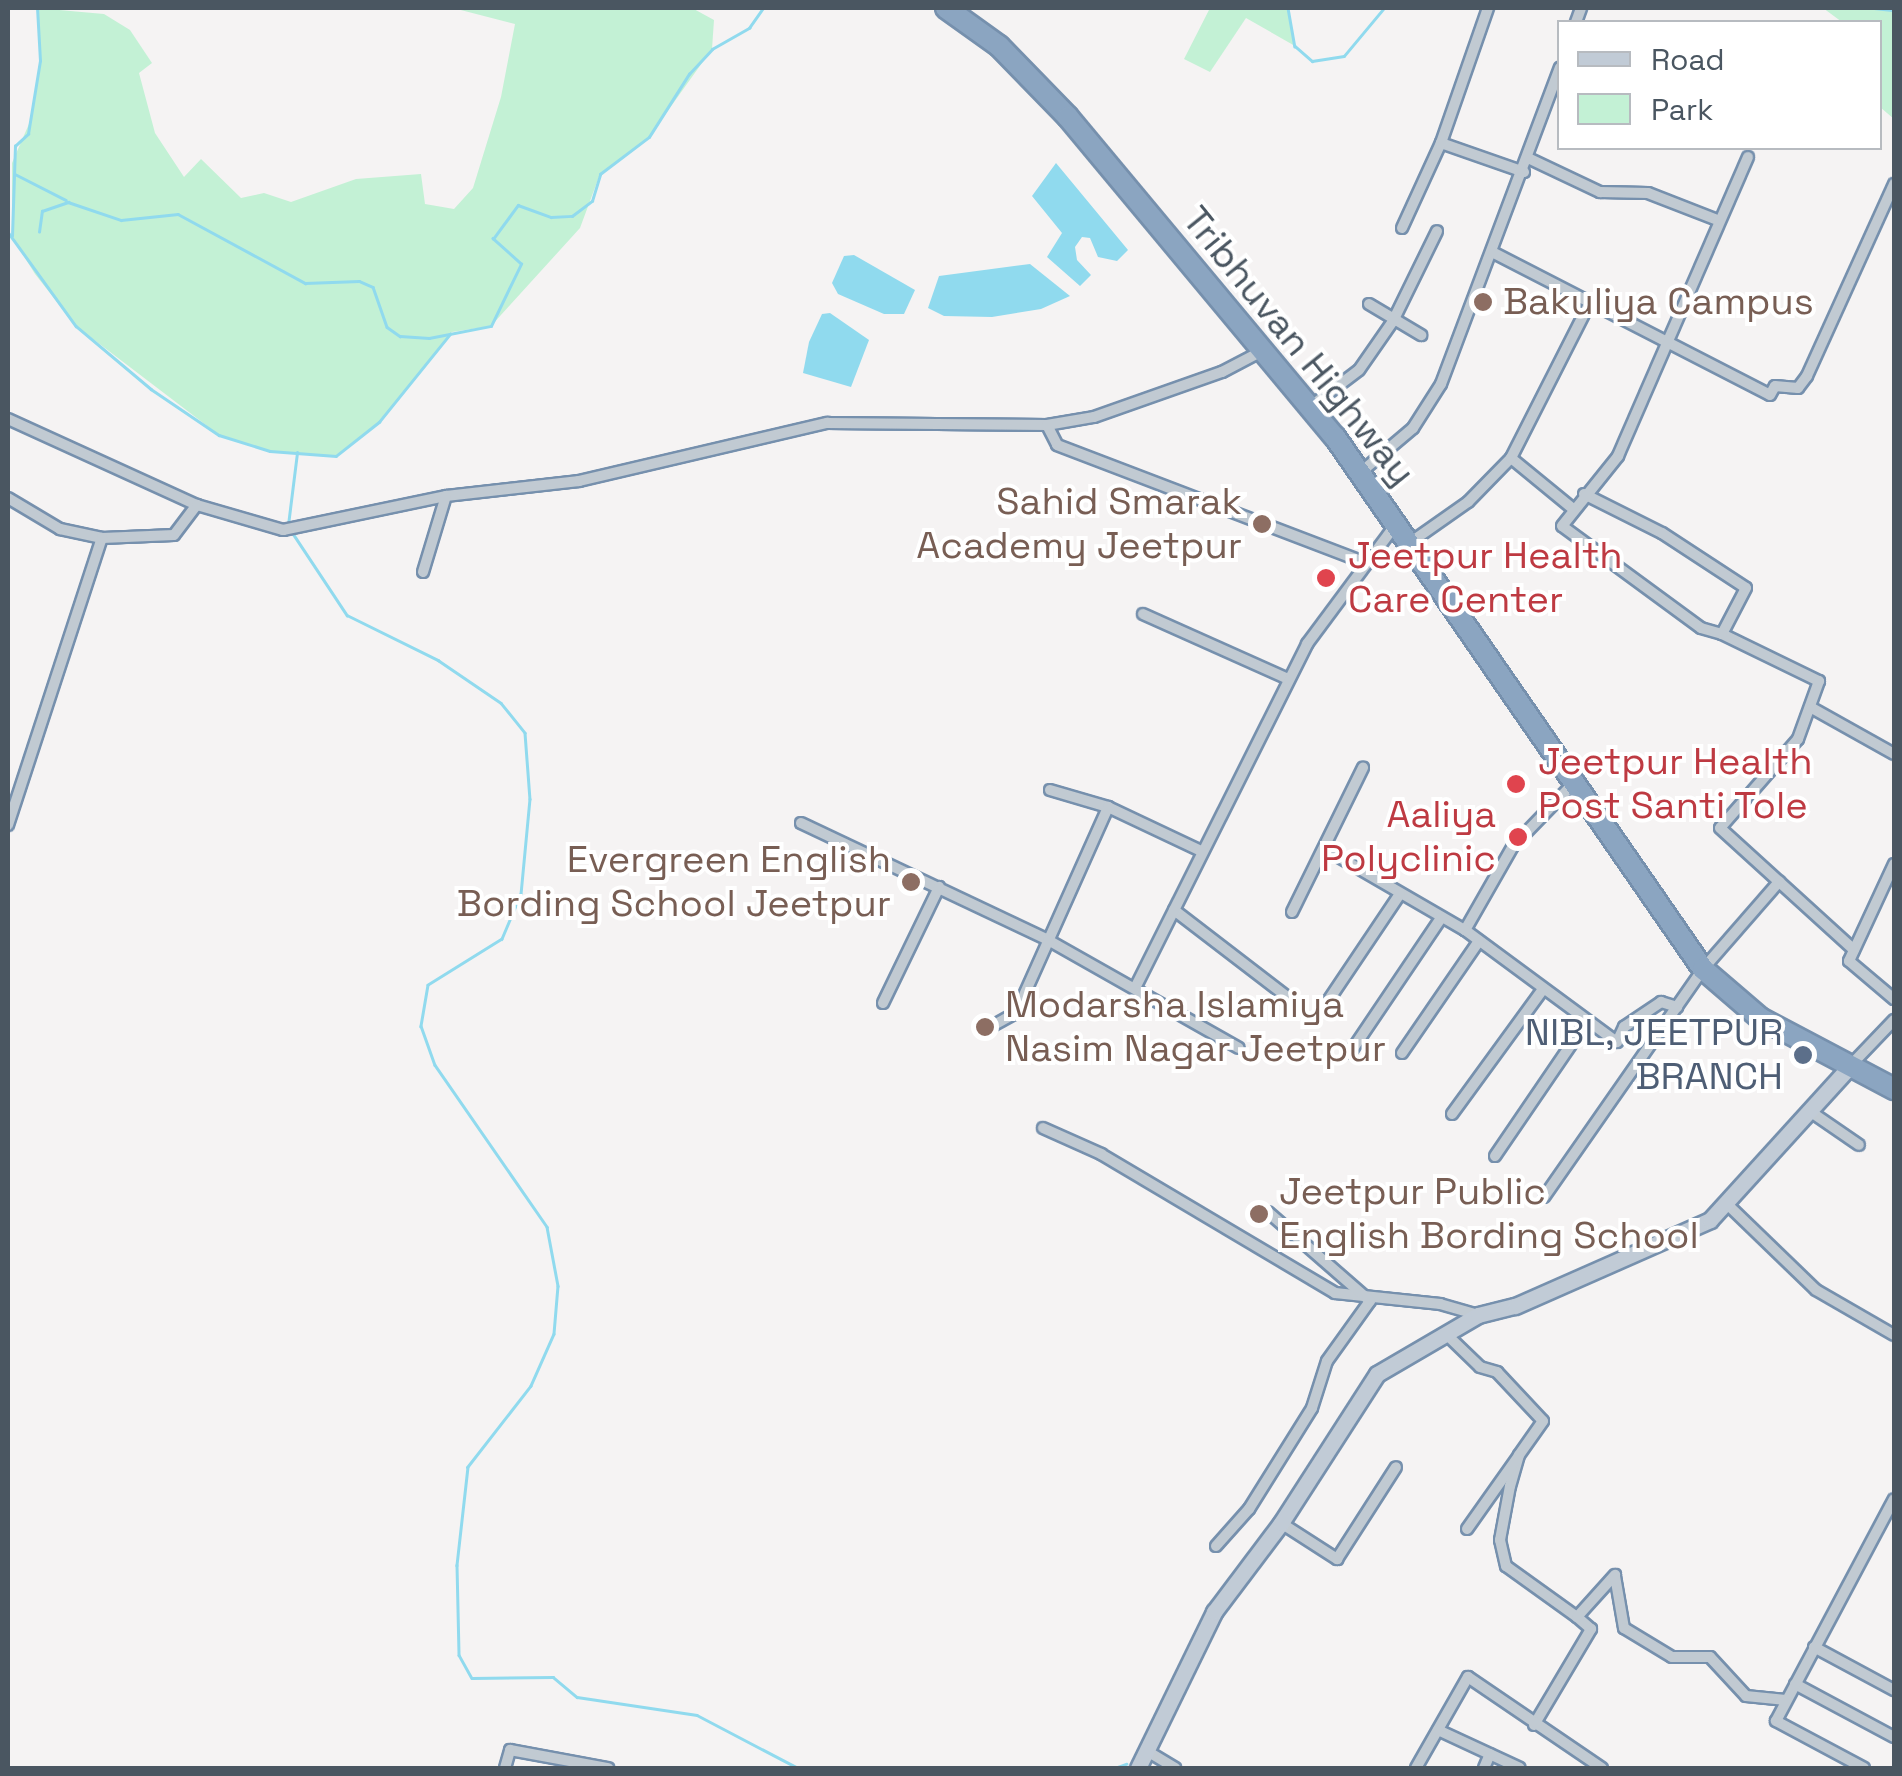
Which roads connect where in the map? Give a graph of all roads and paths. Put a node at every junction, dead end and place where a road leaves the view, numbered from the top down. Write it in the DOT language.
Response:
graph roads {
  1 [pos="946,8"];
  2 [pos="1488,8"];
  3 [pos="1557,76"];
  4 [pos="1441,144"];
  5 [pos="1748,157"];
  6 [pos="1528,158"];
  7 [pos="1524,172"];
  8 [pos="1894,184"];
  9 [pos="1715,220"];
  10 [pos="1402,228"];
  11 [pos="1437,231"];
  12 [pos="1494,253"];
  13 [pos="1369,304"];
  14 [pos="1590,304"];
  15 [pos="1393,321"];
  16 [pos="1421,335"];
  17 [pos="1664,345"];
  18 [pos="1262,351"];
  19 [pos="1310,406"];
  20 [pos="8,418"];
  21 [pos="1047,425"];
  22 [pos="1510,458"];
  23 [pos="1362,472"];
  24 [pos="1584,494"];
  25 [pos="446,496"];
  26 [pos="8,498"];
  27 [pos="197,505"];
  28 [pos="1572,508"];
  29 [pos="1397,522"];
  30 [pos="102,538"];
  31 [pos="1411,542"];
  32 [pos="1363,562"];
  33 [pos="423,572"];
  34 [pos="1143,614"];
  35 [pos="1722,634"];
  36 [pos="1288,679"];
  37 [pos="1812,708"];
  38 [pos="1894,754"];
  39 [pos="1364,768"];
  40 [pos="1572,784"];
  41 [pos="1050,790"];
  42 [pos="1108,807"];
  43 [pos="802,823"];
  44 [pos="8,824"];
  45 [pos="1324,849"];
  46 [pos="1201,851"];
  47 [pos="1894,864"];
  48 [pos="1779,882"];
  49 [pos="938,888"];
  50 [pos="1400,894"];
  51 [pos="1174,910"];
  52 [pos="1292,912"];
  53 [pos="1442,918"];
  54 [pos="1465,930"];
  55 [pos="1048,940"];
  56 [pos="1478,941"];
  57 [pos="1854,950"];
  58 [pos="1702,969"];
  59 [pos="1136,988"];
  60 [pos="1543,988"];
  61 [pos="1290,999"];
  62 [pos="1894,999"];
  63 [pos="883,1003"];
  64 [pos="1324,1007"];
  65 [pos="1678,1007"];
  66 [pos="1894,1020"];
  67 [pos="1586,1022"];
  68 [pos="994,1025"];
  69 [pos="1240,1048"];
  70 [pos="1350,1053"];
  71 [pos="1402,1053"];
  72 [pos="1850,1066"];
  73 [pos="1894,1089"];
  74 [pos="1811,1112"];
  75 [pos="1452,1114"];
  76 [pos="1043,1128"];
  77 [pos="1860,1145"];
  78 [pos="1495,1156"];
  79 [pos="1544,1197"];
  80 [pos="1728,1205"];
  81 [pos="1268,1212"];
  82 [pos="1370,1301"];
  83 [pos="1478,1315"];
  84 [pos="1446,1334"];
  85 [pos="1894,1335"];
  86 [pos="1519,1455"];
  87 [pos="1396,1467"];
  88 [pos="1894,1499"];
  89 [pos="1281,1524"];
  90 [pos="1467,1529"];
  91 [pos="1216,1546"];
  92 [pos="1576,1618"];
  93 [pos="1814,1647"];
  94 [pos="1795,1684"];
  95 [pos="1894,1690"];
  96 [pos="1786,1700"];
  97 [pos="1534,1724"];
  98 [pos="1438,1730"];
  99 [pos="1894,1737"];
  100 [pos="1147,1751"];
  101 [pos="1490,1754"];
  102 [pos="505,1768"];
  103 [pos="608,1768"];
  104 [pos="1138,1768"];
  105 [pos="1175,1768"];
  106 [pos="1416,1768"];
  107 [pos="1484,1768"];
  108 [pos="1520,1768"];
  109 [pos="1602,1768"];
  110 [pos="1864,1768"];
  1 -- 18 [label="highway, Tribhuvan Highway"];
  2 -- 4 [label="street"];
  3 -- 6 [label="street"];
  4 -- 7 [label="street"];
  4 -- 10 [label="street"];
  5 -- 9 [label="street"];
  6 -- 7 [label="street"];
  6 -- 9 [label="street"];
  7 -- 12 [label="street"];
  8 -- 17 [label="street"];
  9 -- 17 [label="street"];
  11 -- 15 [label="street"];
  12 -- 14 [label="street"];
  12 -- 23 [label="street"];
  13 -- 15 [label="street"];
  14 -- 17 [label="street"];
  14 -- 22 [label="street"];
  15 -- 16 [label="street"];
  15 -- 19 [label="street"];
  17 -- 24 [label="street"];
  18 -- 19 [label="highway, Tribhuvan Highway"];
  18 -- 21 [label="street"];
  19 -- 23 [label="highway, Tribhuvan Highway"];
  20 -- 27 [label="street"];
  21 -- 25 [label="street"];
  21 -- 32 [label="street"];
  22 -- 28 [label="street"];
  22 -- 31 [label="street"];
  23 -- 29 [label="highway, Tribhuvan Highway"];
  24 -- 28 [label="street"];
  24 -- 35 [label="street"];
  25 -- 27 [label="street"];
  25 -- 33 [label="street"];
  26 -- 30 [label="street"];
  27 -- 30 [label="street"];
  28 -- 35 [label="street"];
  29 -- 31 [label="highway, Tribhuvan Highway"];
  29 -- 32 [label="street"];
  30 -- 44 [label="street"];
  31 -- 40 [label="highway, Tribhuvan Highway"];
  32 -- 36 [label="street"];
  34 -- 36 [label="street"];
  35 -- 37 [label="street"];
  36 -- 46 [label="street"];
  37 -- 38 [label="street"];
  37 -- 48 [label="street"];
  39 -- 45 [label="street"];
  40 -- 54 [label="street"];
  40 -- 58 [label="highway, Tribhuvan Highway"];
  41 -- 42 [label="street"];
  42 -- 46 [label="street"];
  42 -- 55 [label="street"];
  43 -- 49 [label="street"];
  45 -- 50 [label="street"];
  45 -- 52 [label="street"];
  46 -- 51 [label="street"];
  47 -- 57 [label="street"];
  48 -- 57 [label="street"];
  48 -- 58 [label="street"];
  49 -- 55 [label="street"];
  49 -- 63 [label="street"];
  50 -- 53 [label="street"];
  50 -- 64 [label="street"];
  51 -- 59 [label="street"];
  51 -- 61 [label="street"];
  53 -- 54 [label="street"];
  53 -- 70 [label="street"];
  54 -- 56 [label="street"];
  55 -- 59 [label="street"];
  55 -- 68 [label="street"];
  56 -- 60 [label="street"];
  56 -- 71 [label="street"];
  57 -- 62 [label="street"];
  58 -- 65 [label="street"];
  58 -- 72 [label="highway, Tribhuvan Highway"];
  59 -- 69 [label="street"];
  60 -- 67 [label="street"];
  60 -- 75 [label="street"];
  65 -- 67 [label="street"];
  65 -- 79 [label="street"];
  66 -- 72 [label="street"];
  67 -- 78 [label="street"];
  72 -- 73 [label="highway, Tribhuvan Highway"];
  72 -- 74 [label="street"];
  74 -- 77 [label="street"];
  74 -- 80 [label="street"];
  76 -- 82 [label="street"];
  80 -- 83 [label="street"];
  80 -- 85 [label="street"];
  81 -- 82 [label="street"];
  82 -- 83 [label="street"];
  82 -- 91 [label="street"];
  83 -- 84 [label="street"];
  84 -- 86 [label="street"];
  84 -- 89 [label="street"];
  86 -- 90 [label="street"];
  86 -- 92 [label="street"];
  87 -- 89 [label="street"];
  88 -- 93 [label="street"];
  89 -- 100 [label="street"];
  92 -- 96 [label="street"];
  92 -- 97 [label="street"];
  93 -- 94 [label="street"];
  93 -- 95 [label="street"];
  94 -- 96 [label="street"];
  94 -- 99 [label="street"];
  96 -- 110 [label="street"];
  97 -- 98 [label="street"];
  97 -- 109 [label="street"];
  98 -- 101 [label="street"];
  98 -- 106 [label="street"];
  100 -- 104 [label="street"];
  100 -- 105 [label="street"];
  101 -- 107 [label="street"];
  101 -- 108 [label="street"];
  102 -- 103 [label="street"];
}
